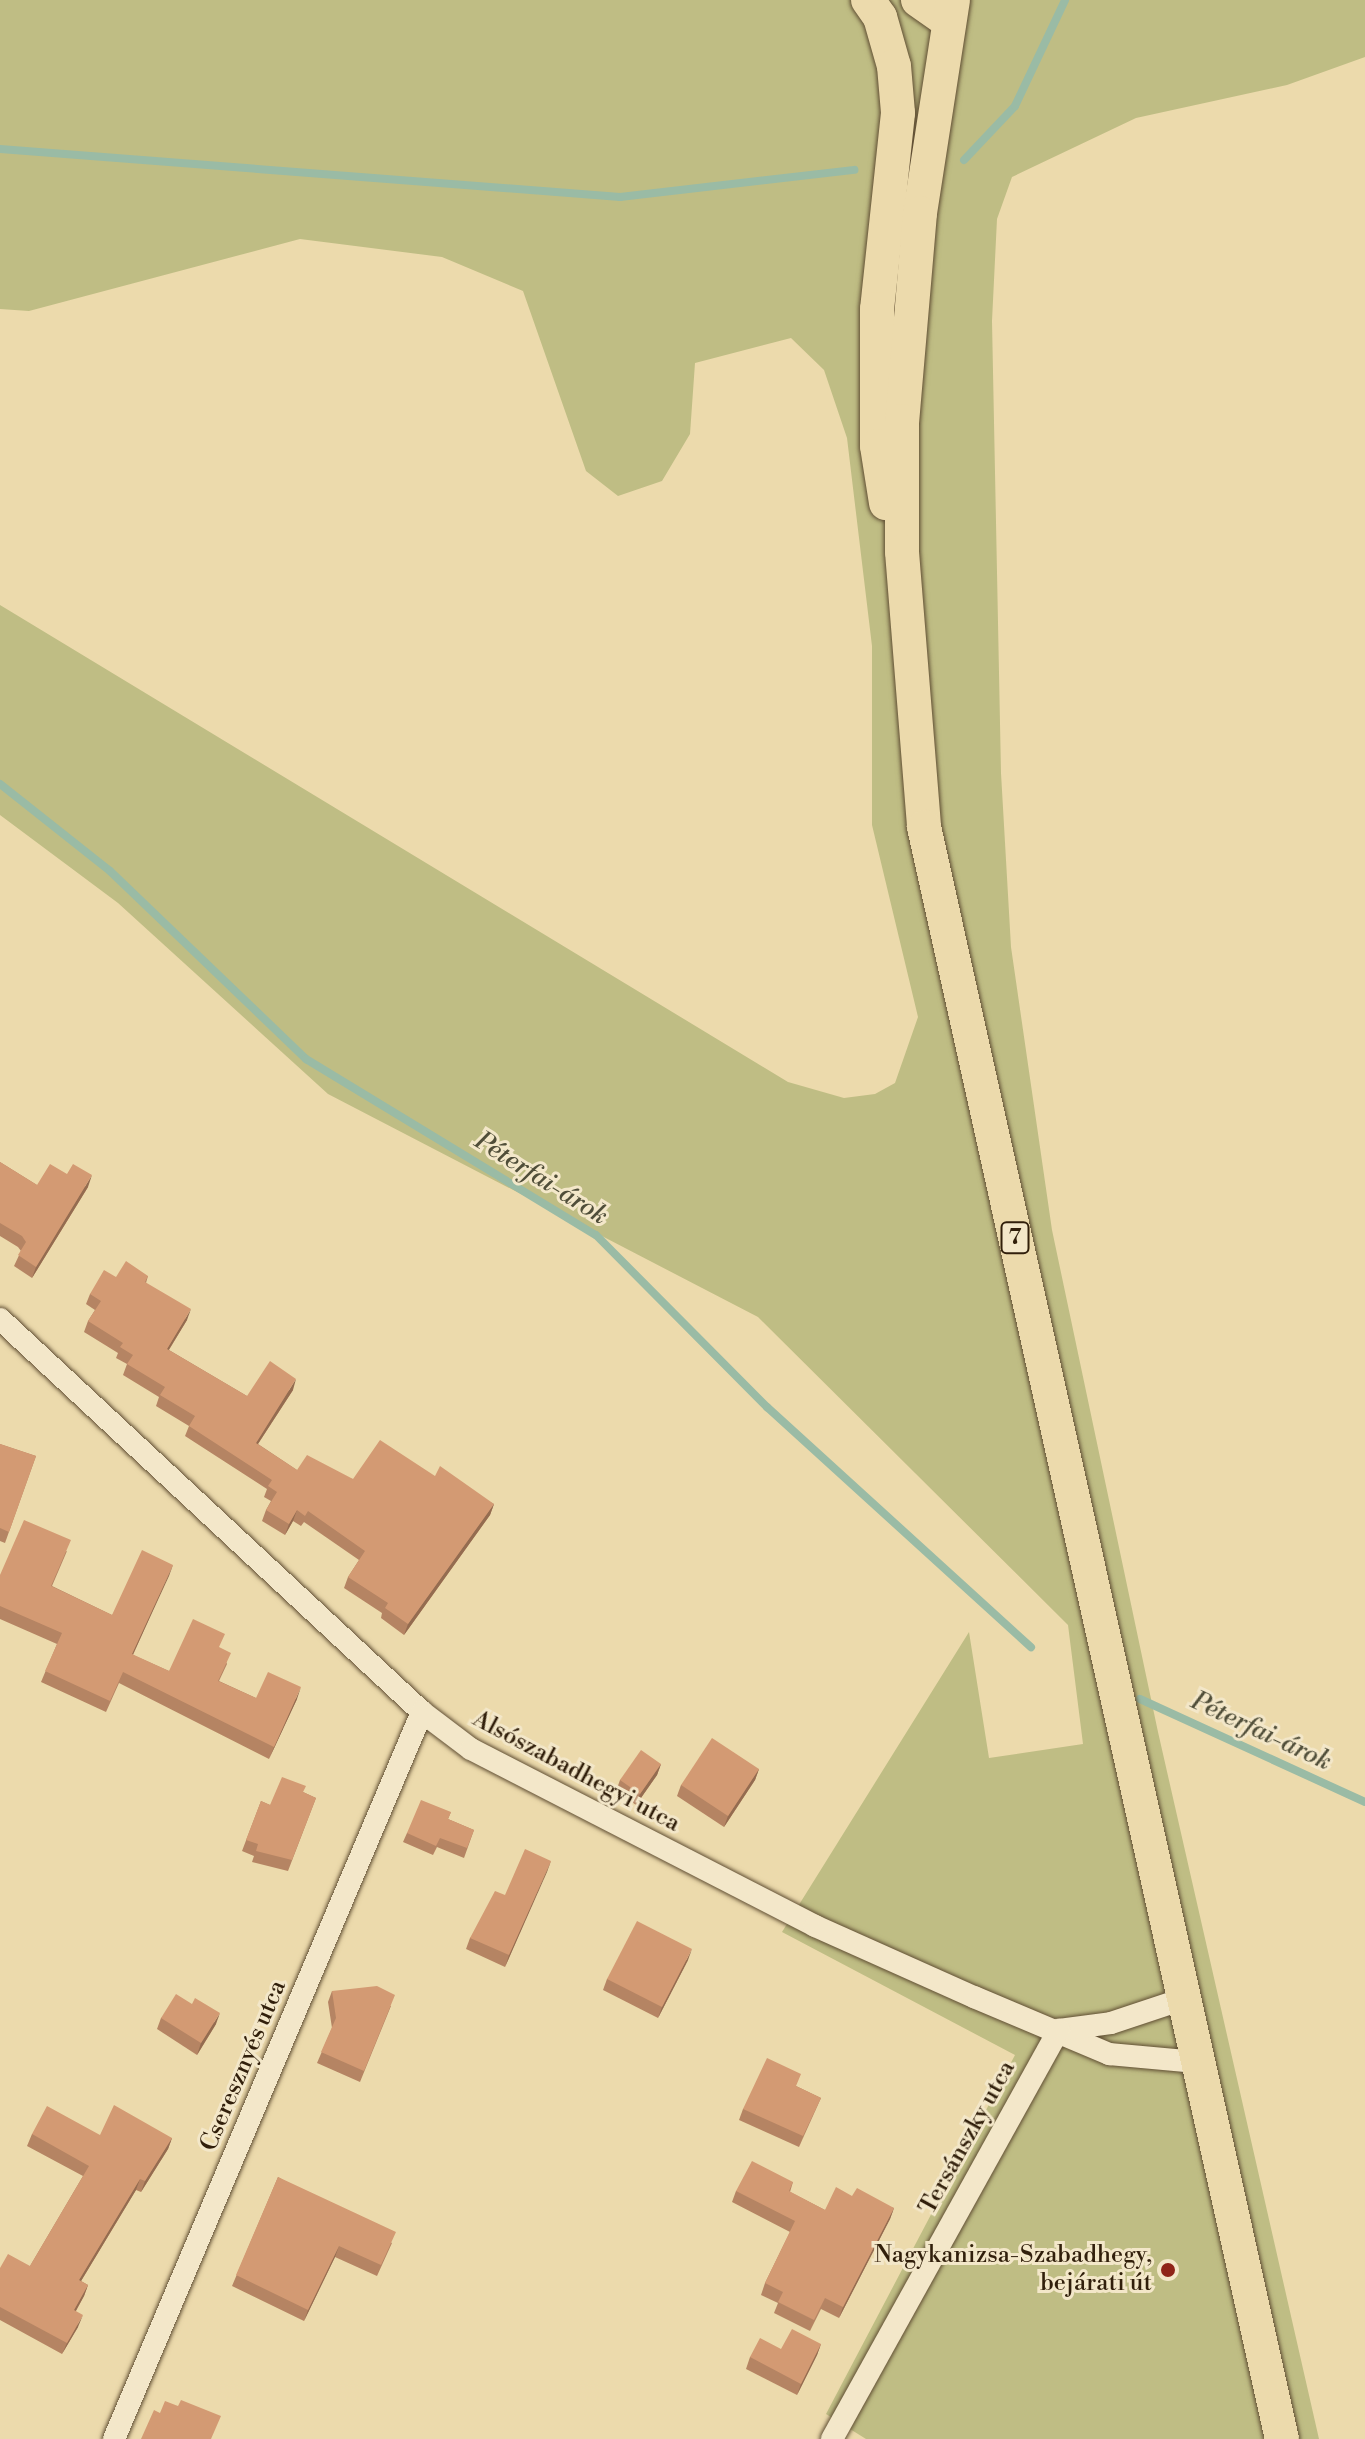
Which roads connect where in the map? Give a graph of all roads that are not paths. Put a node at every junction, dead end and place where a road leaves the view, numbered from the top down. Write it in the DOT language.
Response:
graph roads {
  1 [pos="868,0"];
  2 [pos="918,0"];
  3 [pos="950,10"];
  4 [pos="902,552"];
  5 [pos="0,1319"];
  6 [pos="422,1712"];
  7 [pos="1183,1999"];
  8 [pos="1059,2030"];
  9 [pos="1197,2062"];
  10 [pos="114,2439"];
  11 [pos="832,2439"];
  12 [pos="1282,2439"];
  1 -- 4 [label="main road"];
  2 -- 3 [label="main road"];
  3 -- 4 [label="main road, 7"];
  4 -- 7 [label="main road, 7"];
  5 -- 6 [label="street, Alsószabadhegyi utca"];
  6 -- 8 [label="street, Alsószabadhegyi utca"];
  6 -- 10 [label="street, Cseresznyés utca"];
  7 -- 8 [label="street"];
  7 -- 9 [label="main road, 7"];
  8 -- 9 [label="street, Alsószabadhegyi utca"];
  8 -- 11 [label="street, Tersánszky utca"];
  9 -- 12 [label="main road, 7"];
}
